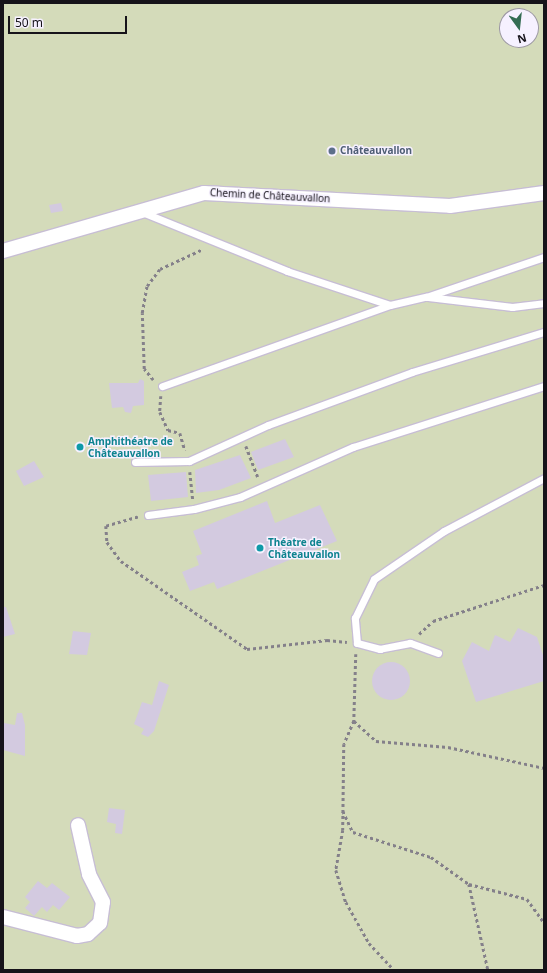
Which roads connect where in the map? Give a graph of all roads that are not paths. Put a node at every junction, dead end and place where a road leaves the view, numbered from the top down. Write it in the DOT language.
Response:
graph roads {
  1 [pos="544,193"];
  2 [pos="140,211"];
  3 [pos="3,251"];
  4 [pos="544,257"];
  5 [pos="426,297"];
  6 [pos="544,303"];
  7 [pos="390,305"];
  8 [pos="544,332"];
  9 [pos="162,386"];
  10 [pos="544,386"];
  11 [pos="135,462"];
  12 [pos="544,478"];
  13 [pos="148,515"];
  14 [pos="438,653"];
  15 [pos="78,825"];
  16 [pos="3,917"];
  1 -- 2 [label="street, Chemin de Châteauvallon"];
  2 -- 3 [label="street, Chemin de Châteauvallon"];
  2 -- 7 [label="lane"];
  4 -- 5 [label="lane"];
  5 -- 6 [label="lane"];
  5 -- 7 [label="lane"];
  7 -- 9 [label="lane"];
  8 -- 11 [label="lane"];
  10 -- 13 [label="lane"];
  12 -- 14 [label="lane"];
  15 -- 16 [label="street"];
}
